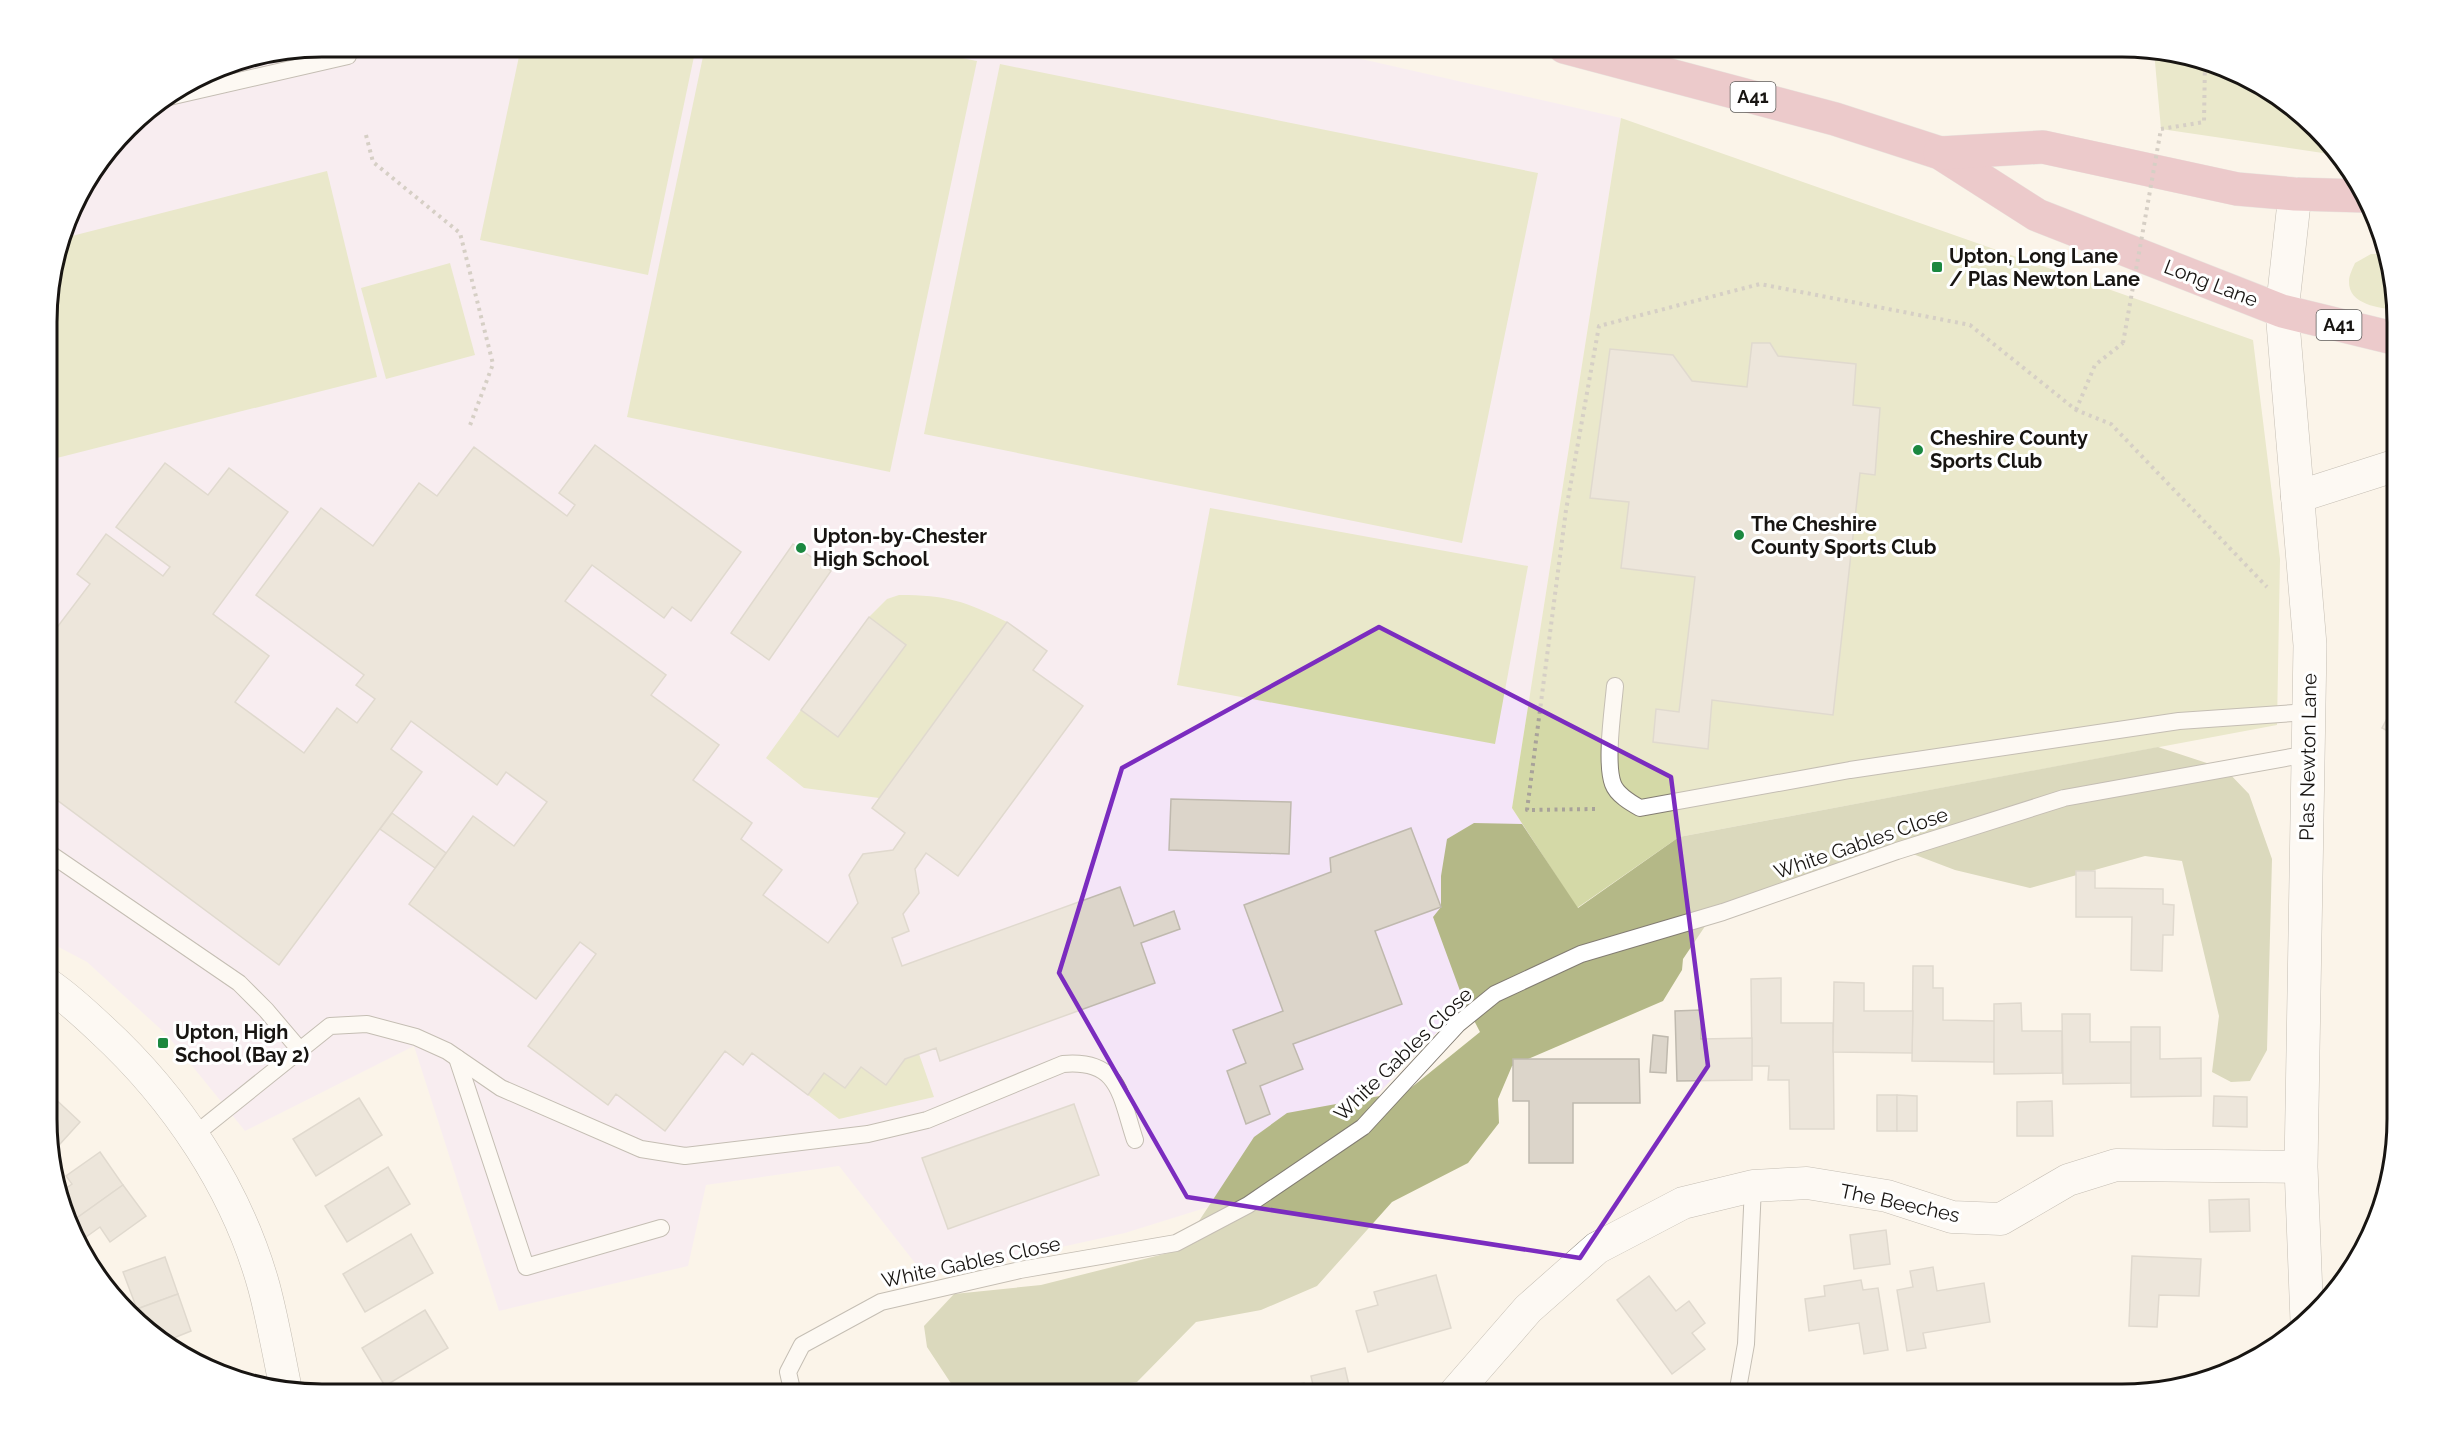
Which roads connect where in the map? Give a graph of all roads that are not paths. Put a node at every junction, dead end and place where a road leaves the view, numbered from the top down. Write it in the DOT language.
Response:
graph roads {
  1 [pos="344,57"];
  2 [pos="1605,57"];
  3 [pos="192,92"];
  4 [pos="1940,153"];
  5 [pos="2295,194"];
  6 [pos="2354,196"];
  7 [pos="2282,311"];
  8 [pos="2387,337"];
  9 [pos="2387,468"];
  10 [pos="2297,497"];
  11 [pos="1615,686"];
  12 [pos="2309,712"];
  13 [pos="2308,754"];
  14 [pos="57,858"];
  15 [pos="57,990"];
  16 [pos="300,1050"];
  17 [pos="457,1058"];
  18 [pos="193,1136"];
  19 [pos="1135,1140"];
  20 [pos="2301,1167"];
  21 [pos="1753,1186"];
  22 [pos="661,1228"];
  23 [pos="2307,1308"];
  24 [pos="284,1381"];
  25 [pos="791,1384"];
  26 [pos="1463,1384"];
  27 [pos="1739,1384"];
  1 -- 3 [label="lane"];
  2 -- 4 [label="highway, Long Lane / A41"];
  4 -- 5 [label="highway, Long Lane / A41"];
  4 -- 7 [label="highway, Long Lane / A41"];
  5 -- 6 [label="highway, Long Lane / A41"];
  5 -- 7 [label="street, Plas Newton Lane"];
  7 -- 8 [label="highway, Long Lane / A41"];
  7 -- 10 [label="street, Plas Newton Lane"];
  9 -- 10 [label="street"];
  10 -- 12 [label="street, Plas Newton Lane"];
  11 -- 12 [label="lane"];
  12 -- 13 [label="street, Plas Newton Lane"];
  13 -- 20 [label="street, Plas Newton Lane"];
  13 -- 25 [label="lane, White Gables Close"];
  14 -- 16 [label="lane"];
  15 -- 18 [label="street"];
  16 -- 17 [label="lane"];
  16 -- 18 [label="lane"];
  17 -- 19 [label="lane"];
  17 -- 22 [label="lane"];
  18 -- 24 [label="street"];
  20 -- 21 [label="street, The Beeches"];
  20 -- 23 [label="street, Plas Newton Lane"];
  21 -- 26 [label="street, The Beeches"];
  21 -- 27 [label="lane"];
}
